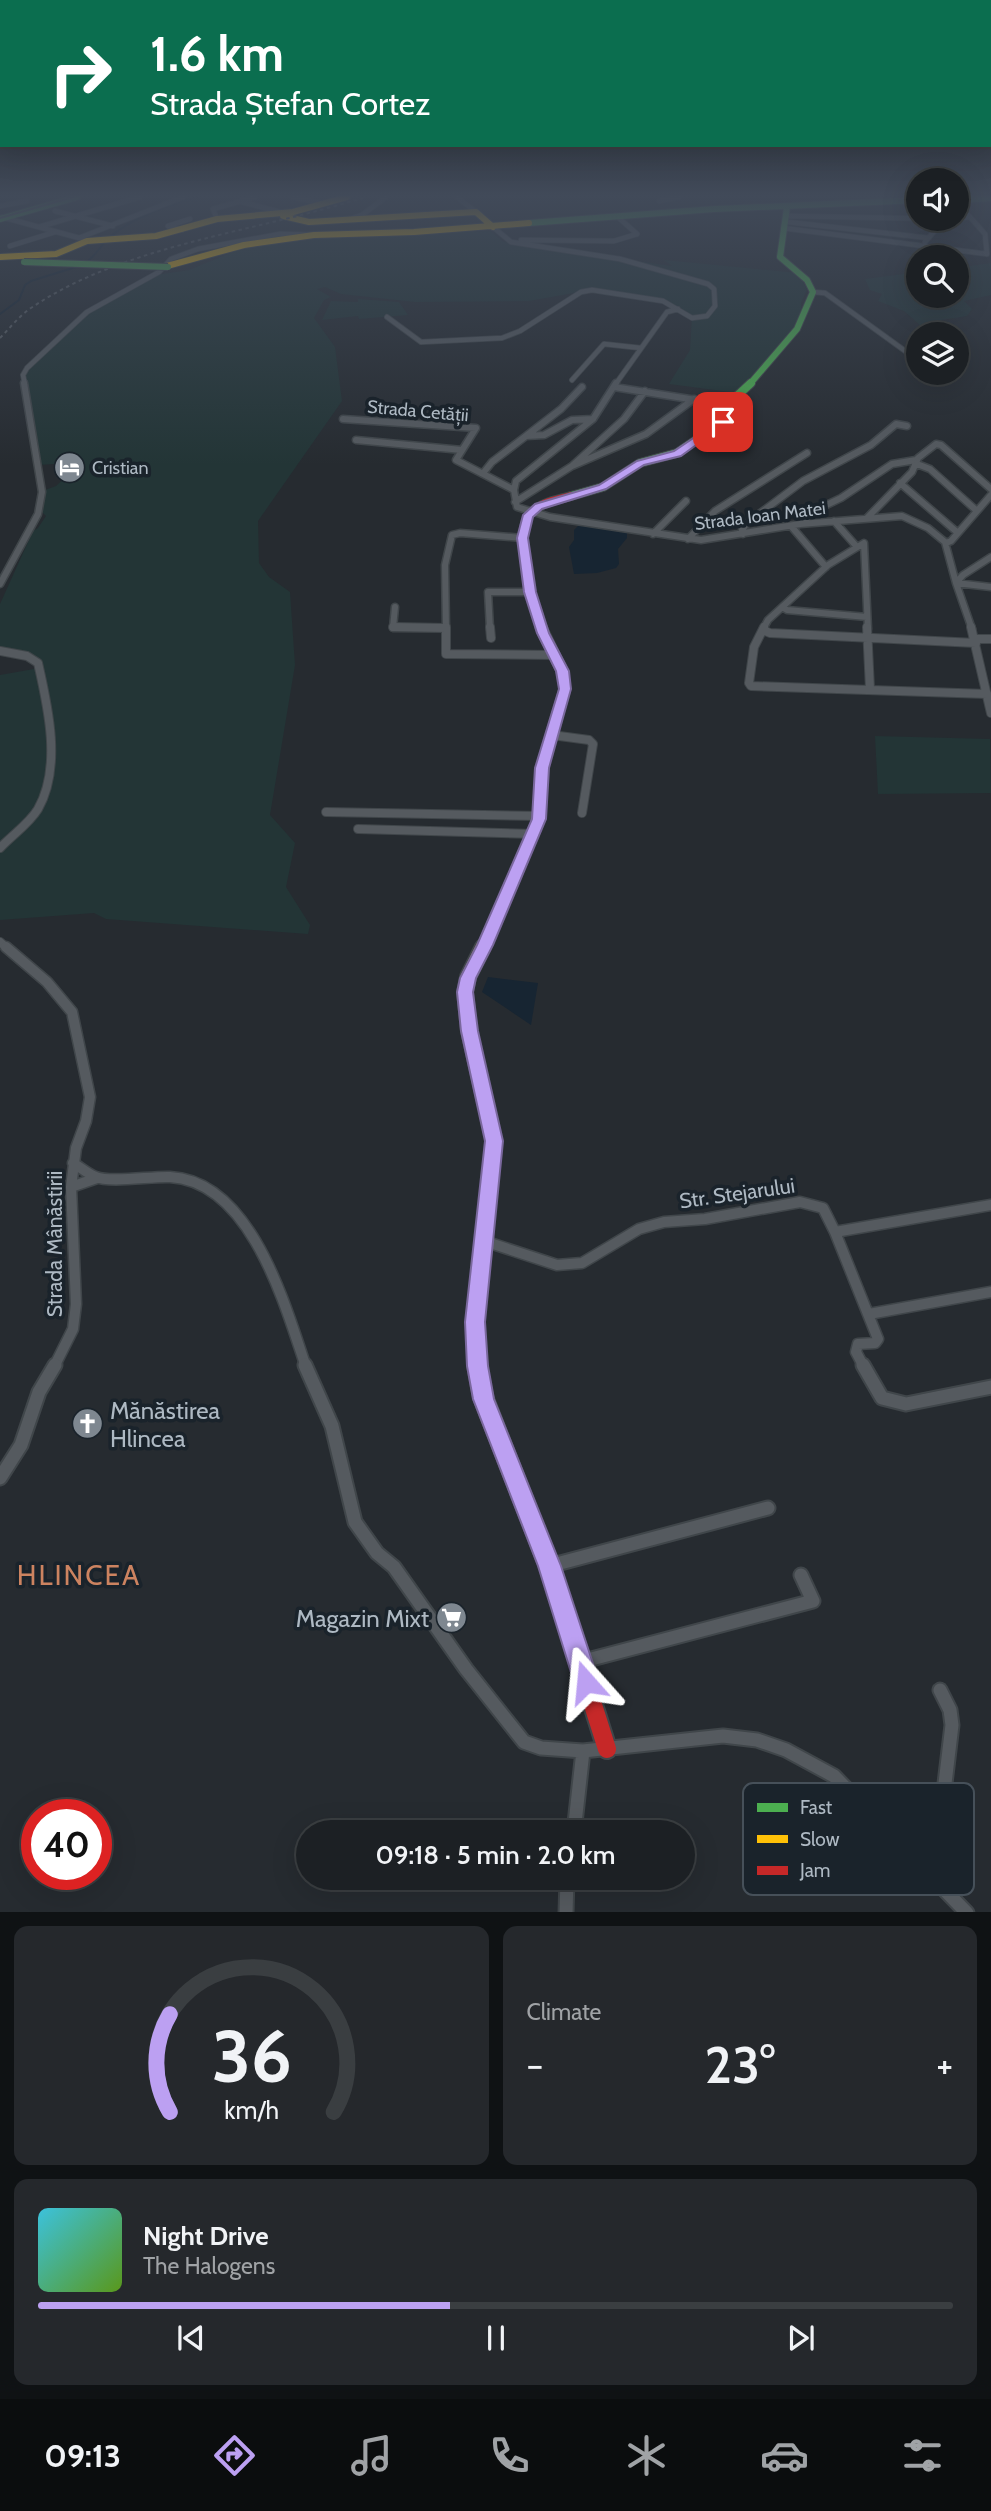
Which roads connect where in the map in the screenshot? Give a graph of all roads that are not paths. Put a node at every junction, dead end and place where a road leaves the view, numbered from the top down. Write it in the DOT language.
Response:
graph roads {
  1 [pos="133,286"];
  2 [pos="711,286"];
  3 [pos="810,286"];
  4 [pos="813,292"];
  5 [pos="677,309"];
  6 [pos="387,317"];
  7 [pos="641,348"];
  8 [pos="906,352"];
  9 [pos="572,380"];
  10 [pos="582,387"];
  11 [pos="614,387"];
  12 [pos="645,391"];
  13 [pos="694,399"];
  14 [pos="740,407"];
  15 [pos="343,419"];
  16 [pos="593,419"];
  17 [pos="907,426"];
  18 [pos="526,436"];
  19 [pos="356,440"];
  20 [pos="462,450"];
  21 [pos="807,453"];
  22 [pos="917,462"];
  23 [pos="572,466"];
  24 [pos="484,472"];
  25 [pos="502,481"];
  26 [pos="516,481"];
  27 [pos="900,483"];
  28 [pos="991,489"];
  29 [pos="514,490"];
  30 [pos="991,495"];
  31 [pos="686,501"];
  32 [pos="515,502"];
  33 [pos="977,511"];
  34 [pos="531,512"];
  35 [pos="867,517"];
  36 [pos="834,521"];
  37 [pos="800,524"];
  38 [pos="792,526"];
  39 [pos="958,533"];
  40 [pos="653,534"];
  41 [pos="743,534"];
  42 [pos="523,538"];
  43 [pos="688,539"];
  44 [pos="946,543"];
  45 [pos="857,547"];
  46 [pos="991,557"];
  47 [pos="826,568"];
  48 [pos="956,583"];
  49 [pos="0,584"];
  50 [pos="991,587"];
  51 [pos="530,592"];
  52 [pos="395,607"];
  53 [pos="782,607"];
  54 [pos="867,617"];
  55 [pos="446,628"];
  56 [pos="763,630"];
  57 [pos="491,638"];
  58 [pos="991,639"];
  59 [pos="869,640"];
  60 [pos="975,641"];
  61 [pos="0,651"];
  62 [pos="556,655"];
  63 [pos="870,689"];
  64 [pos="987,694"];
  65 [pos="991,713"];
  66 [pos="552,735"];
  67 [pos="326,812"];
  68 [pos="582,813"];
  69 [pos="540,816"];
  70 [pos="358,829"];
  71 [pos="534,834"];
  72 [pos="0,848"];
  73 [pos="0,942"];
  74 [pos="73,1163"];
  75 [pos="97,1178"];
  76 [pos="71,1187"];
  77 [pos="991,1205"];
  78 [pos="835,1232"];
  79 [pos="484,1241"];
  80 [pos="991,1292"];
  81 [pos="869,1314"];
  82 [pos="991,1387"];
  83 [pos="0,1478"];
  84 [pos="768,1508"];
  85 [pos="550,1566"];
  86 [pos="801,1575"];
  87 [pos="580,1662"];
  88 [pos="940,1690"];
  89 [pos="607,1749"];
  90 [pos="583,1751"];
  91 [pos="841,1783"];
  92 [pos="945,1783"];
  93 [pos="576,1820"];
  94 [pos="567,1890"];
  95 [pos="949,1895"];
  96 [pos="566,1912"];
  97 [pos="966,1912"];
  1 -- 49 [label="street"];
  2 -- 5 [label="street"];
  3 -- 4 [label="street"];
  4 -- 8 [label="street"];
  4 -- 14 [label="street"];
  5 -- 6 [label="street"];
  5 -- 7 [label="street"];
  7 -- 9 [label="street"];
  7 -- 11 [label="street"];
  10 -- 18 [label="street"];
  11 -- 12 [label="street"];
  11 -- 16 [label="street"];
  12 -- 13 [label="street"];
  12 -- 23 [label="street"];
  13 -- 14 [label="street"];
  13 -- 23 [label="street"];
  14 -- 34 [label="street"];
  15 -- 20 [label="street, Strada Cetății"];
  16 -- 18 [label="street"];
  16 -- 26 [label="street"];
  17 -- 41 [label="street"];
  18 -- 24 [label="street"];
  19 -- 20 [label="street"];
  20 -- 24 [label="street, Strada Cetății"];
  21 -- 43 [label="street"];
  22 -- 27 [label="street"];
  22 -- 28 [label="street"];
  22 -- 33 [label="street"];
  22 -- 37 [label="street"];
  23 -- 32 [label="street"];
  24 -- 25 [label="street, Strada Cetății"];
  25 -- 26 [label="street"];
  25 -- 29 [label="street, Strada Cetății"];
  26 -- 29 [label="street"];
  27 -- 35 [label="street"];
  27 -- 39 [label="street"];
  29 -- 32 [label="street"];
  30 -- 33 [label="street"];
  31 -- 40 [label="street"];
  32 -- 34 [label="street"];
  33 -- 39 [label="street"];
  34 -- 40 [label="street, Strada Ioan Matei"];
  34 -- 42 [label="street"];
  35 -- 36 [label="street, Strada Ioan Matei"];
  35 -- 44 [label="street, Strada Ioan Matei"];
  36 -- 37 [label="street, Strada Ioan Matei"];
  36 -- 45 [label="street"];
  37 -- 38 [label="street, Strada Ioan Matei"];
  38 -- 41 [label="street, Strada Ioan Matei"];
  38 -- 47 [label="street"];
  39 -- 44 [label="street"];
  40 -- 43 [label="street, Strada Ioan Matei"];
  41 -- 43 [label="street, Strada Ioan Matei"];
  42 -- 51 [label="street"];
  42 -- 55 [label="street"];
  44 -- 48 [label="street"];
  45 -- 47 [label="street"];
  45 -- 54 [label="street"];
  46 -- 48 [label="street"];
  47 -- 53 [label="street"];
  48 -- 50 [label="street"];
  48 -- 60 [label="street"];
  51 -- 57 [label="street"];
  51 -- 62 [label="street"];
  52 -- 55 [label="street"];
  53 -- 54 [label="street"];
  53 -- 56 [label="street"];
  54 -- 59 [label="street"];
  55 -- 62 [label="street"];
  56 -- 59 [label="street"];
  56 -- 63 [label="street"];
  58 -- 60 [label="street"];
  59 -- 60 [label="street"];
  59 -- 63 [label="street"];
  60 -- 64 [label="street"];
  61 -- 72 [label="street"];
  62 -- 66 [label="street"];
  63 -- 64 [label="street"];
  64 -- 65 [label="street"];
  66 -- 68 [label="street"];
  66 -- 69 [label="street"];
  67 -- 69 [label="street"];
  69 -- 71 [label="street"];
  70 -- 71 [label="street"];
  71 -- 79 [label="street"];
  73 -- 74 [label="street, Strada Mânăstirii"];
  74 -- 75 [label="street"];
  74 -- 76 [label="street, Strada Mânăstirii"];
  75 -- 76 [label="street"];
  75 -- 90 [label="street"];
  76 -- 83 [label="street, Strada Mânăstirii"];
  77 -- 78 [label="street"];
  78 -- 79 [label="street, Str. Stejarului"];
  78 -- 81 [label="street, Str. Stejarului"];
  79 -- 85 [label="street"];
  80 -- 81 [label="street"];
  81 -- 82 [label="street, Str. Stejarului"];
  84 -- 85 [label="street"];
  85 -- 87 [label="street"];
  86 -- 87 [label="street"];
  87 -- 89 [label="street"];
  88 -- 92 [label="street"];
  89 -- 90 [label="street"];
  89 -- 91 [label="street"];
  90 -- 93 [label="street"];
  94 -- 96 [label="street"];
  95 -- 97 [label="street"];
}
